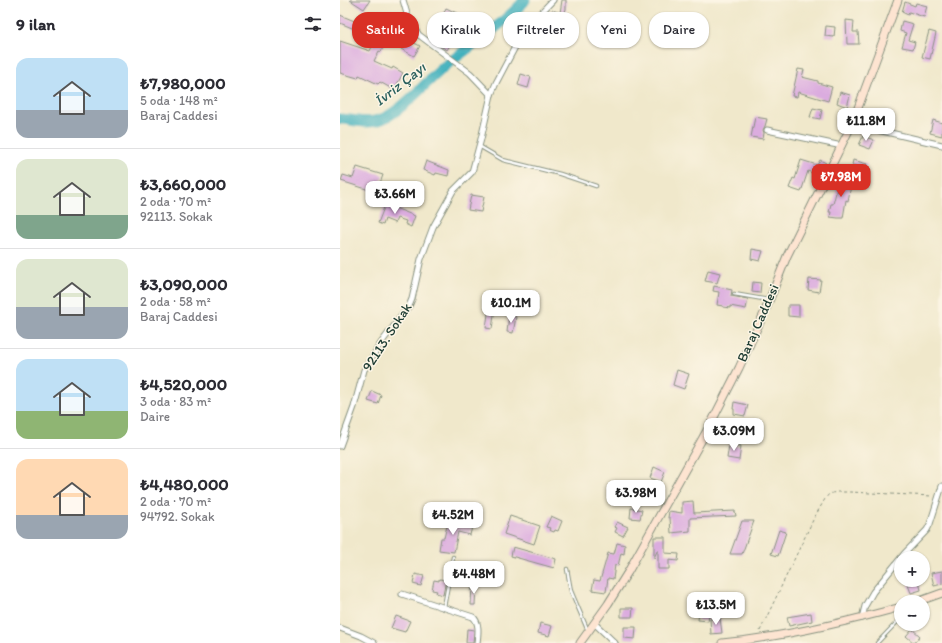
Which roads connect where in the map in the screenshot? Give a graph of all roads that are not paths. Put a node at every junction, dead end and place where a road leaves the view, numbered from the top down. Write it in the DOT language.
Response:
graph roads {
  1 [pos="403,0"];
  2 [pos="553,0"];
  3 [pos="898,0"];
  4 [pos="491,95"];
  5 [pos="852,124"];
  6 [pos="767,130"];
  7 [pos="942,145"];
  8 [pos="479,146"];
  9 [pos="842,146"];
  10 [pos="596,186"];
  11 [pos="734,294"];
  12 [pos="769,300"];
  13 [pos="340,446"];
  14 [pos="942,486"];
  15 [pos="452,557"];
  16 [pos="567,568"];
  17 [pos="942,593"];
  18 [pos="402,594"];
  19 [pos="930,597"];
  20 [pos="444,607"];
  21 [pos="894,609"];
  22 [pos="862,618"];
  23 [pos="594,622"];
  24 [pos="894,625"];
  25 [pos="340,628"];
  26 [pos="588,632"];
  27 [pos="374,643"];
  28 [pos="477,643"];
  29 [pos="580,643"];
  30 [pos="615,643"];
  31 [pos="722,643"];
  32 [pos="877,643"];
  1 -- 4 [label="street"];
  2 -- 4 [label="street, 92113. Sokak"];
  3 -- 5 [label="main road, Baraj Caddesi"];
  4 -- 8 [label="street, 92113. Sokak"];
  5 -- 7 [label="street"];
  5 -- 9 [label="main road, Baraj Caddesi"];
  6 -- 9 [label="street"];
  8 -- 10 [label="lane"];
  8 -- 13 [label="street, 92113. Sokak"];
  9 -- 12 [label="main road, Baraj Caddesi"];
  11 -- 12 [label="lane"];
  12 -- 23 [label="main road, Baraj Caddesi"];
  14 -- 22 [label="street"];
  15 -- 20 [label="lane"];
  16 -- 26 [label="lane"];
  17 -- 19 [label="main road"];
  18 -- 20 [label="street"];
  20 -- 28 [label="street"];
  21 -- 22 [label="main road"];
  22 -- 31 [label="main road"];
  23 -- 26 [label="main road, Baraj Caddesi"];
  23 -- 30 [label="street"];
  24 -- 32 [label="lane"];
  25 -- 27 [label="street"];
  26 -- 29 [label="main road, Baraj Caddesi"];
}
